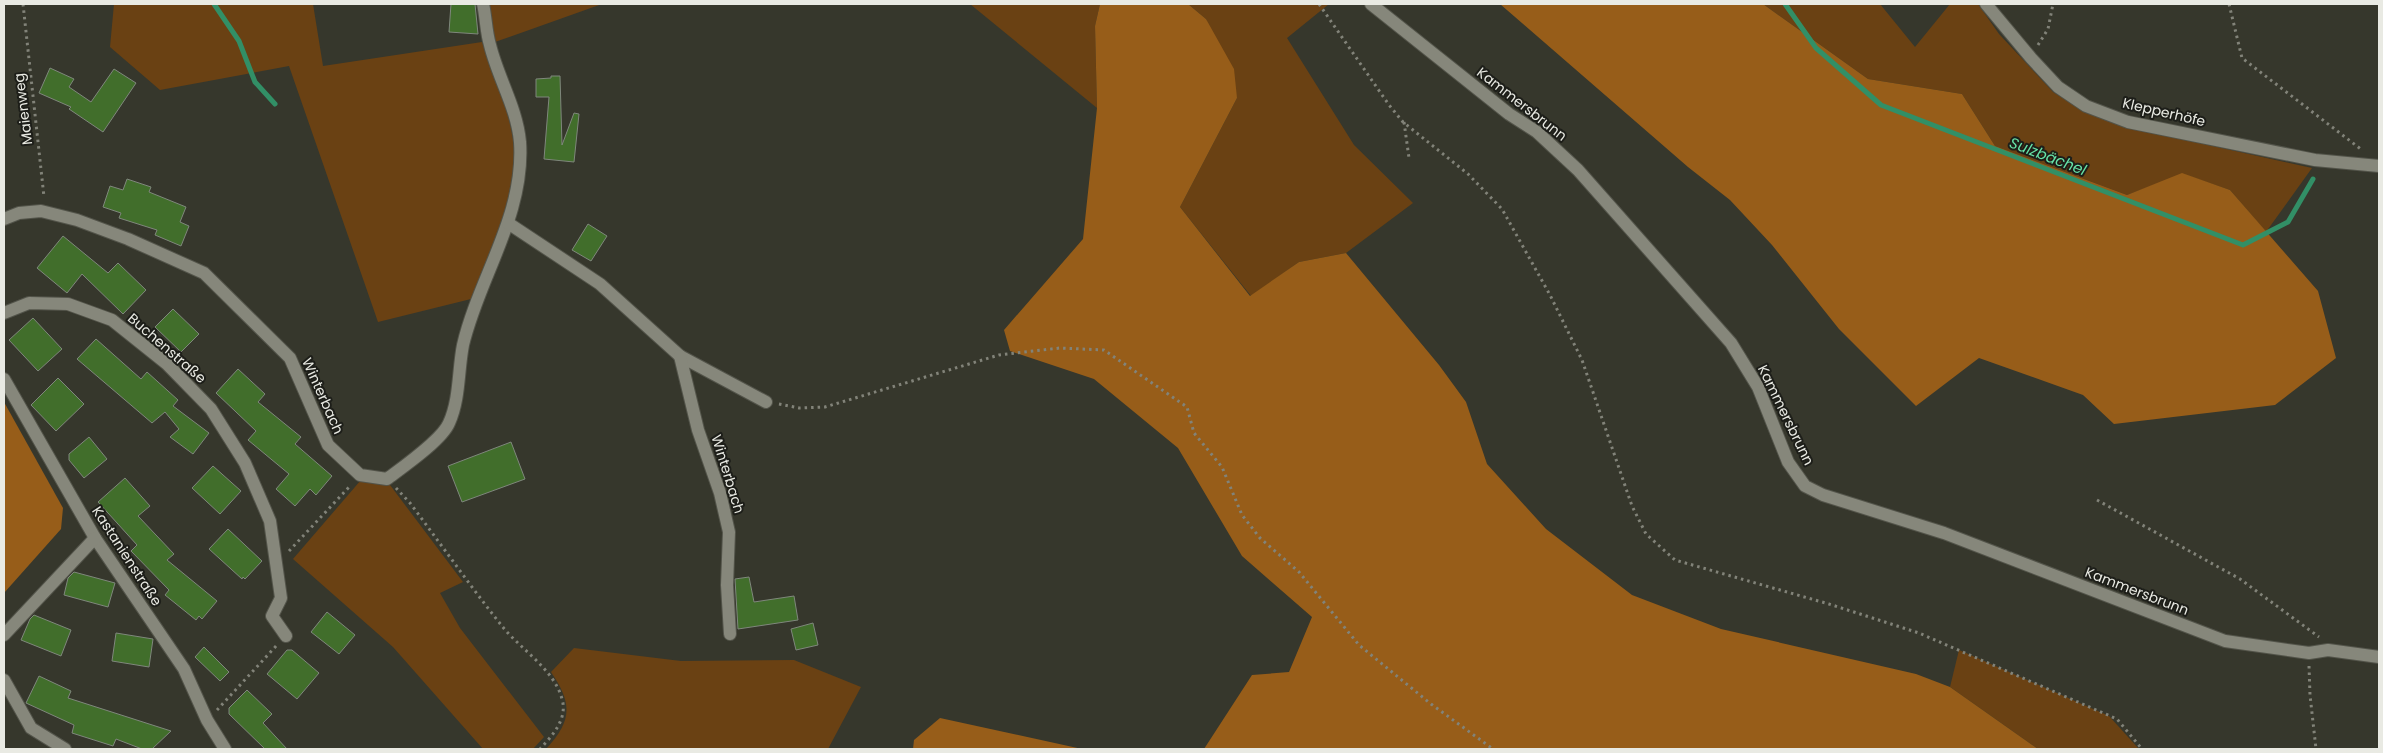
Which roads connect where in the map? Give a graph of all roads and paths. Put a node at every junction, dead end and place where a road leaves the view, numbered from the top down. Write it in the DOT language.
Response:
graph roads {
  1 [pos="23,4"];
  2 [pos="483,4"];
  3 [pos="1319,4"];
  4 [pos="1371,4"];
  5 [pos="1986,4"];
  6 [pos="2053,4"];
  7 [pos="2229,4"];
  8 [pos="2030,58"];
  9 [pos="1403,122"];
  10 [pos="2364,151"];
  11 [pos="1409,158"];
  12 [pos="2379,166"];
  13 [pos="41,211"];
  14 [pos="4,219"];
  15 [pos="508,223"];
  16 [pos="4,313"];
  17 [pos="680,356"];
  18 [pos="4,379"];
  19 [pos="766,402"];
  20 [pos="360,475"];
  21 [pos="388,478"];
  22 [pos="2097,500"];
  23 [pos="95,538"];
  24 [pos="276,564"];
  25 [pos="4,634"];
  26 [pos="730,634"];
  27 [pos="286,636"];
  28 [pos="2328,650"];
  29 [pos="2309,653"];
  30 [pos="2379,657"];
  31 [pos="4,680"];
  32 [pos="207,720"];
  33 [pos="65,749"];
  34 [pos="226,749"];
  35 [pos="540,749"];
  36 [pos="1493,749"];
  37 [pos="2142,749"];
  38 [pos="2316,749"];
  1 -- 13 [label="path, Maienweg"];
  2 -- 15 [label="street"];
  3 -- 9 [label="path"];
  4 -- 29 [label="street, Kammersbrunn"];
  5 -- 8 [label="street, Klepperhöfe"];
  6 -- 8 [label="path"];
  7 -- 10 [label="path"];
  8 -- 12 [label="street, Klepperhöfe"];
  9 -- 11 [label="path"];
  9 -- 37 [label="path"];
  13 -- 14 [label="street, Winterbach"];
  13 -- 20 [label="street, Winterbach"];
  15 -- 17 [label="street"];
  15 -- 21 [label="street"];
  16 -- 24 [label="street, Buchenstraße"];
  17 -- 19 [label="street"];
  17 -- 26 [label="street, Winterbach"];
  18 -- 23 [label="street, Kastanienstraße"];
  19 -- 36 [label="path"];
  20 -- 21 [label="street"];
  20 -- 24 [label="path"];
  21 -- 35 [label="path"];
  22 -- 28 [label="path"];
  23 -- 25 [label="street"];
  23 -- 32 [label="street, Kastanienstraße"];
  24 -- 27 [label="street, Buchenstraße"];
  27 -- 32 [label="path"];
  28 -- 29 [label="street, Kammersbrunn"];
  28 -- 30 [label="street, Kammersbrunn"];
  29 -- 38 [label="path"];
  31 -- 33 [label="street"];
  32 -- 34 [label="street, Kastanienstraße"];
}
